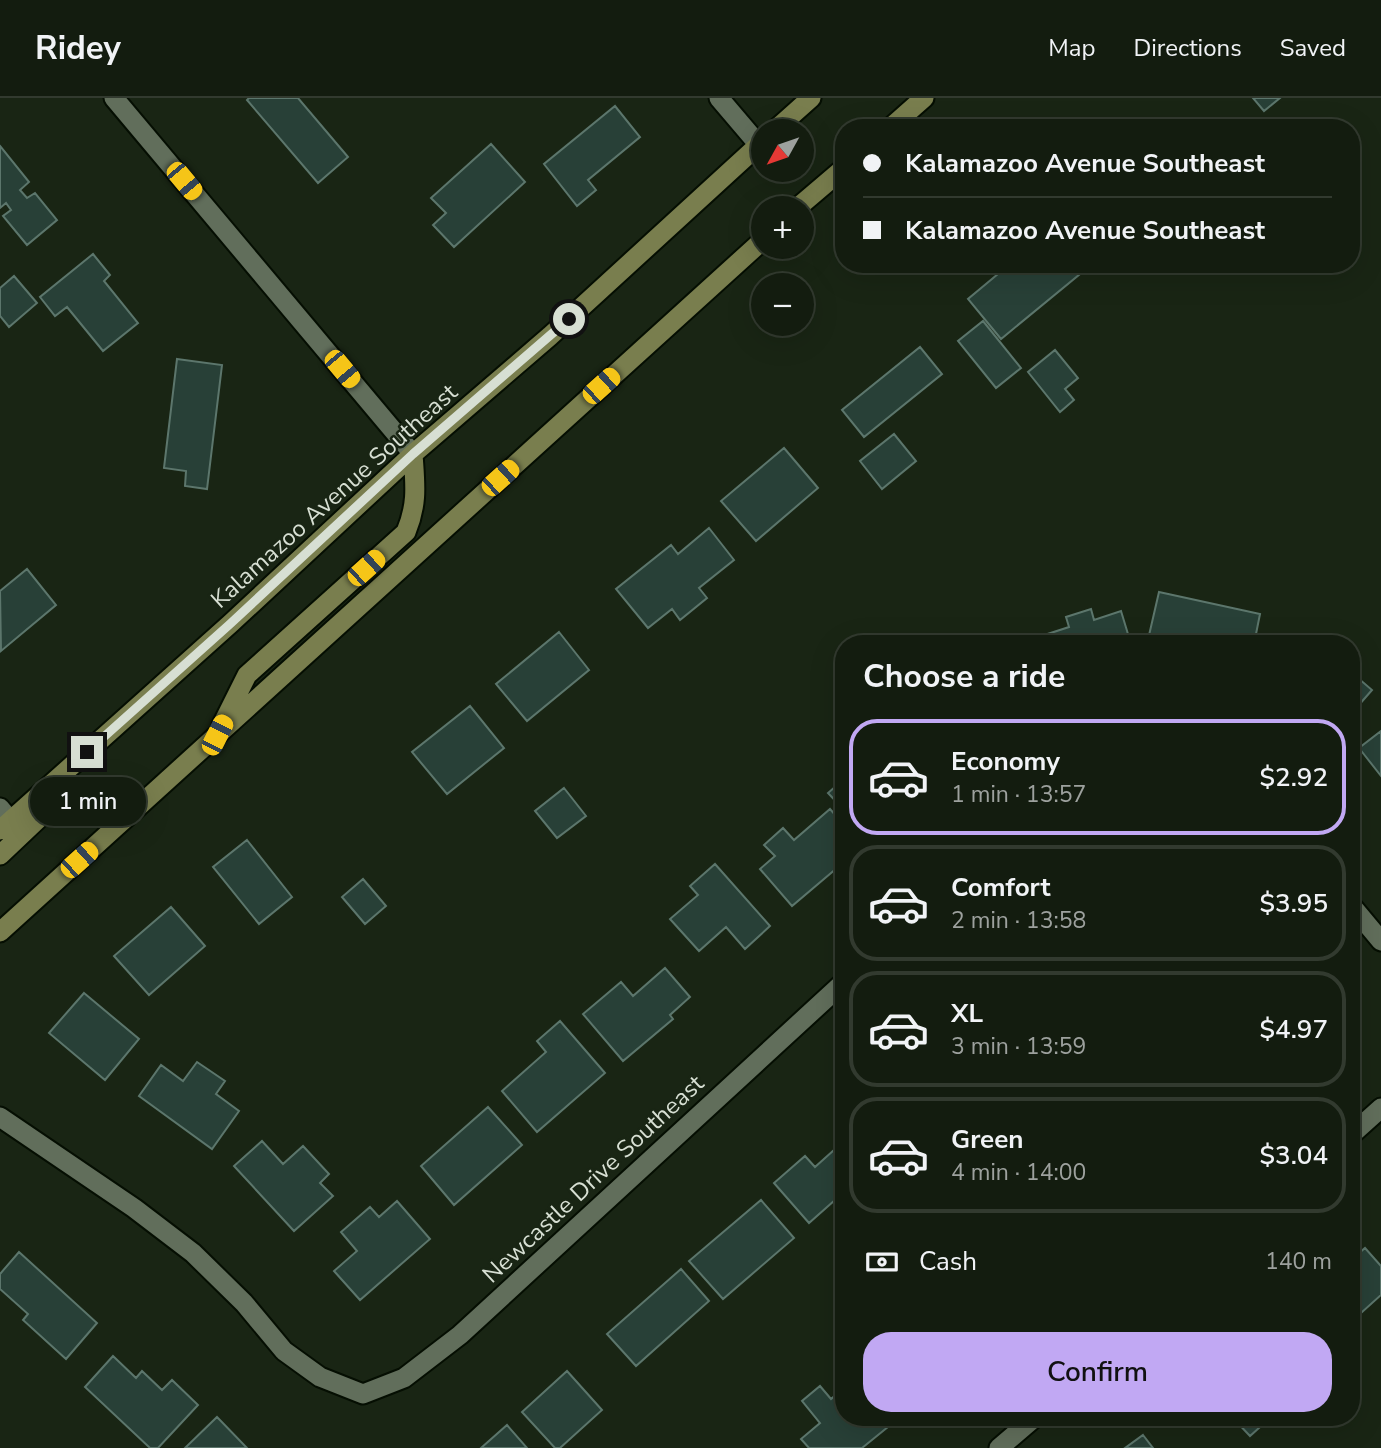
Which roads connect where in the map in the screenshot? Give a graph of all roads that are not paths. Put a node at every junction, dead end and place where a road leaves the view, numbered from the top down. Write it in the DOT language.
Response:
graph roads {
  1 [pos="114,98"];
  2 [pos="719,98"];
  3 [pos="811,98"];
  4 [pos="924,98"];
  5 [pos="787,119"];
  6 [pos="900,119"];
  7 [pos="751,132"];
  8 [pos="751,152"];
  9 [pos="835,176"];
  10 [pos="811,196"];
  11 [pos="751,251"];
  12 [pos="413,454"];
  13 [pos="217,735"];
  14 [pos="66,771"];
  15 [pos="3,819"];
  16 [pos="0,855"];
  17 [pos="1360,916"];
  18 [pos="0,932"];
  19 [pos="1381,941"];
  20 [pos="835,990"];
  21 [pos="1381,1108"];
  22 [pos="0,1118"];
  23 [pos="1360,1127"];
  24 [pos="1025,1426"];
  25 [pos="999,1448"];
  1 -- 12 [label="street"];
  2 -- 7 [label="street"];
  3 -- 5 [label="main road"];
  4 -- 6 [label="main road"];
  8 -- 12 [label="main road, Kalamazoo Avenue Southeast"];
  9 -- 10 [label="main road"];
  11 -- 13 [label="main road"];
  12 -- 13 [label="main road"];
  12 -- 14 [label="main road, Kalamazoo Avenue Southeast"];
  13 -- 18 [label="main road"];
  14 -- 15 [label="main road, Kalamazoo Avenue Southeast"];
  14 -- 16 [label="main road"];
  17 -- 19 [label="street"];
  20 -- 22 [label="street, Newcastle Drive Southeast"];
  21 -- 23 [label="street"];
  24 -- 25 [label="street"];
}
